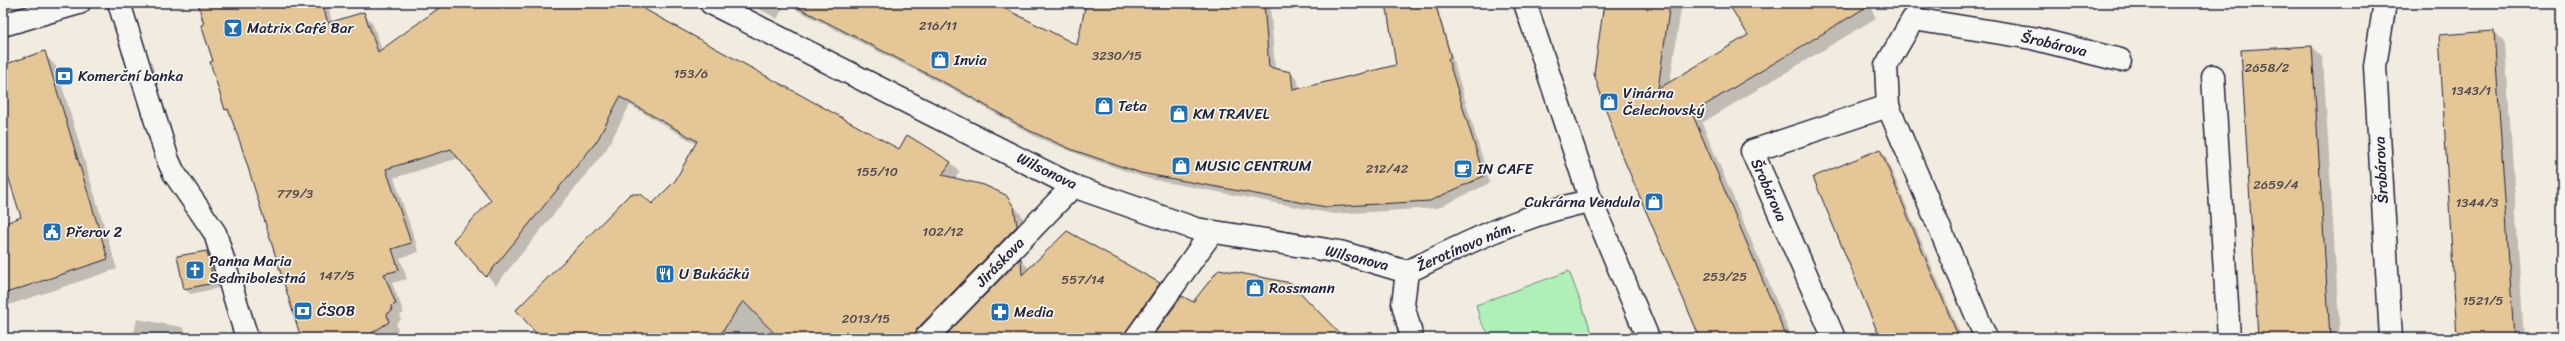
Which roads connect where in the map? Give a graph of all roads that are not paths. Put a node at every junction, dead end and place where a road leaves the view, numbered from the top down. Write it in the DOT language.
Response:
graph roads {
  1 [pos="79,3"];
  2 [pos="119,3"];
  3 [pos="711,3"];
  4 [pos="1525,3"];
  5 [pos="2384,3"];
  6 [pos="3,24"];
  7 [pos="2120,60"];
  8 [pos="2213,76"];
  9 [pos="1888,106"];
  10 [pos="1073,186"];
  11 [pos="1591,201"];
  12 [pos="1212,232"];
  13 [pos="1407,272"];
  14 [pos="247,338"];
  15 [pos="926,338"];
  16 [pos="1136,338"];
  17 [pos="1412,338"];
  18 [pos="1648,338"];
  19 [pos="1834,338"];
  20 [pos="1986,338"];
  21 [pos="2228,338"];
  22 [pos="2391,338"];
  1 -- 6 [label="street"];
  2 -- 14 [label="street"];
  3 -- 10 [label="street, Wilsonova"];
  4 -- 11 [label="street"];
  5 -- 22 [label="street, Šrobárova"];
  7 -- 9 [label="street, Šrobárova"];
  8 -- 21 [label="street"];
  9 -- 19 [label="street, Šrobárova"];
  9 -- 20 [label="street, Šrobárova"];
  10 -- 12 [label="street, Wilsonova"];
  10 -- 15 [label="street, Jiráskova"];
  11 -- 13 [label="street, Žerotínovo nám."];
  11 -- 18 [label="street"];
  12 -- 13 [label="street, Wilsonova"];
  12 -- 16 [label="street"];
  13 -- 17 [label="street, Žerotínovo nám."];
}
